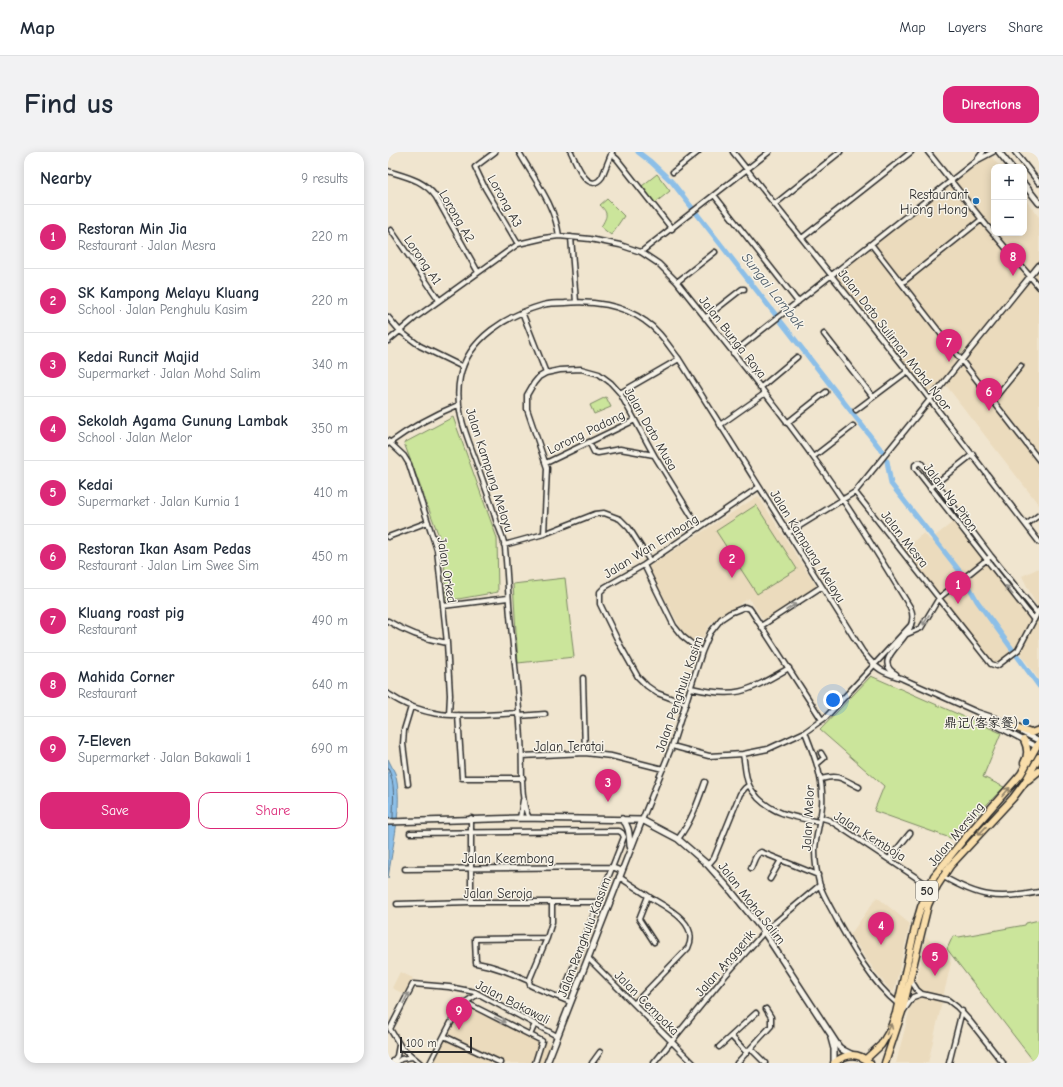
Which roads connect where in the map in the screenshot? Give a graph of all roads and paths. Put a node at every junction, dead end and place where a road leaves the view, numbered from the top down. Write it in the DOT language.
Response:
graph roads {
  1 [pos="495,152"];
  2 [pos="519,152"];
  3 [pos="571,152"];
  4 [pos="698,152"];
  5 [pos="733,152"];
  6 [pos="769,152"];
  7 [pos="840,152"];
  8 [pos="911,152"];
  9 [pos="928,152"];
  10 [pos="983,152"];
  11 [pos="993,152"];
  12 [pos="999,152"];
  13 [pos="1015,152"];
  14 [pos="612,153"];
  15 [pos="976,161"];
  16 [pos="1009,164"];
  17 [pos="747,169"];
  18 [pos="388,171"];
  19 [pos="672,172"];
  20 [pos="951,181"];
  21 [pos="1039,183"];
  22 [pos="1027,188"];
  23 [pos="714,195"];
  24 [pos="1039,203"];
  25 [pos="775,204"];
  26 [pos="982,219"];
  27 [pos="672,229"];
  28 [pos="391,230"];
  29 [pos="559,236"];
  30 [pos="571,236"];
  31 [pos="802,238"];
  32 [pos="518,244"];
  33 [pos="871,244"];
  34 [pos="642,252"];
  35 [pos="715,252"];
  36 [pos="1039,265"];
  37 [pos="478,272"];
  38 [pos="832,275"];
  39 [pos="1029,276"];
  40 [pos="677,282"];
  41 [pos="902,283"];
  42 [pos="1039,287"];
  43 [pos="744,289"];
  44 [pos="439,300"];
  45 [pos="576,302"];
  46 [pos="798,302"];
  47 [pos="522,312"];
  48 [pos="388,317"];
  49 [pos="705,318"];
  50 [pos="400,331"];
  51 [pos="824,334"];
  52 [pos="388,341"];
  53 [pos="733,353"];
  54 [pos="797,357"];
  55 [pos="678,358"];
  56 [pos="962,360"];
  57 [pos="1021,366"];
  58 [pos="463,367"];
  59 [pos="908,371"];
  60 [pos="546,373"];
  61 [pos="760,388"];
  62 [pos="826,392"];
  63 [pos="620,393"];
  64 [pos="764,394"];
  65 [pos="873,397"];
  66 [pos="930,400"];
  67 [pos="993,400"];
  68 [pos="458,405"];
  69 [pos="856,410"];
  70 [pos="635,420"];
  71 [pos="787,422"];
  72 [pos="720,425"];
  73 [pos="853,426"];
  74 [pos="589,442"];
  75 [pos="389,443"];
  76 [pos="972,454"];
  77 [pos="654,455"];
  78 [pos="814,457"];
  79 [pos="1039,460"];
  80 [pos="546,463"];
  81 [pos="936,483"];
  82 [pos="759,487"];
  83 [pos="930,488"];
  84 [pos="855,492"];
  85 [pos="842,500"];
  86 [pos="1039,515"];
  87 [pos="428,522"];
  88 [pos="1026,525"];
  89 [pos="699,528"];
  90 [pos="788,533"];
  91 [pos="544,534"];
  92 [pos="388,537"];
  93 [pos="1039,542"];
  94 [pos="504,545"];
  95 [pos="991,556"];
  96 [pos="650,561"];
  97 [pos="986,561"];
  98 [pos="644,565"];
  99 [pos="822,587"];
  100 [pos="508,598"];
  101 [pos="939,598"];
  102 [pos="443,606"];
  103 [pos="1038,612"];
  104 [pos="1034,620"];
  105 [pos="388,621"];
  106 [pos="912,623"];
  107 [pos="761,626"];
  108 [pos="907,634"];
  109 [pos="447,643"];
  110 [pos="702,652"];
  111 [pos="874,666"];
  112 [pos="789,668"];
  113 [pos="582,678"];
  114 [pos="904,679"];
  115 [pos="691,688"];
  116 [pos="388,694"];
  117 [pos="686,704"];
  118 [pos="411,707"];
  119 [pos="977,712"];
  120 [pos="519,714"];
  121 [pos="545,714"];
  122 [pos="449,715"];
  123 [pos="458,715"];
  124 [pos="822,720"];
  125 [pos="1005,724"];
  126 [pos="1039,730"];
  127 [pos="805,732"];
  128 [pos="1024,740"];
  129 [pos="1038,744"];
  130 [pos="672,746"];
  131 [pos="585,753"];
  132 [pos="821,753"];
  133 [pos="743,754"];
  134 [pos="522,756"];
  135 [pos="1039,756"];
  136 [pos="816,764"];
  137 [pos="663,768"];
  138 [pos="1039,771"];
  139 [pos="523,778"];
  140 [pos="821,779"];
  141 [pos="705,782"];
  142 [pos="1014,782"];
  143 [pos="1025,782"];
  144 [pos="408,784"];
  145 [pos="749,786"];
  146 [pos="859,787"];
  147 [pos="523,797"];
  148 [pos="471,818"];
  149 [pos="520,818"];
  150 [pos="529,818"];
  151 [pos="622,819"];
  152 [pos="819,819"];
  153 [pos="642,820"];
  154 [pos="388,822"];
  155 [pos="471,832"];
  156 [pos="410,833"];
  157 [pos="910,833"];
  158 [pos="678,839"];
  159 [pos="630,849"];
  160 [pos="889,859"];
  161 [pos="782,860"];
  162 [pos="708,865"];
  163 [pos="612,867"];
  164 [pos="472,868"];
  165 [pos="751,868"];
  166 [pos="405,869"];
  167 [pos="622,871"];
  168 [pos="818,875"];
  169 [pos="942,876"];
  170 [pos="619,877"];
  171 [pos="770,879"];
  172 [pos="820,885"];
  173 [pos="929,886"];
  174 [pos="1039,892"];
  175 [pos="648,896"];
  176 [pos="471,902"];
  177 [pos="598,902"];
  178 [pos="552,903"];
  179 [pos="397,904"];
  180 [pos="764,932"];
  181 [pos="547,938"];
  182 [pos="654,942"];
  183 [pos="588,958"];
  184 [pos="910,978"];
  185 [pos="529,981"];
  186 [pos="478,994"];
  187 [pos="922,994"];
  188 [pos="561,998"];
  189 [pos="465,1002"];
  190 [pos="570,1002"];
  191 [pos="634,1004"];
  192 [pos="898,1004"];
  193 [pos="766,1009"];
  194 [pos="962,1011"];
  195 [pos="902,1012"];
  196 [pos="756,1013"];
  197 [pos="535,1024"];
  198 [pos="530,1035"];
  199 [pos="830,1035"];
  200 [pos="444,1036"];
  201 [pos="557,1036"];
  202 [pos="731,1036"];
  203 [pos="671,1041"];
  204 [pos="399,1045"];
  205 [pos="719,1047"];
  206 [pos="751,1049"];
  207 [pos="600,1052"];
  208 [pos="747,1053"];
  209 [pos="853,1055"];
  210 [pos="412,1057"];
  211 [pos="868,1061"];
  212 [pos="395,1062"];
  213 [pos="420,1063"];
  214 [pos="430,1063"];
  215 [pos="501,1063"];
  216 [pos="535,1063"];
  217 [pos="547,1063"];
  218 [pos="592,1063"];
  219 [pos="654,1063"];
  220 [pos="693,1063"];
  221 [pos="737,1063"];
  222 [pos="765,1063"];
  223 [pos="834,1063"];
  224 [pos="886,1063"];
  225 [pos="949,1063"];
  226 [pos="1003,1063"];
  1 -- 32 [label="street, Lorong A3"];
  2 -- 29 [label="street"];
  3 -- 14 [label="street"];
  4 -- 19 [label="street"];
  5 -- 17 [label="street, Jalan Dato Suliman Mohd Noor"];
  6 -- 17 [label="street"];
  7 -- 25 [label="street"];
  8 -- 31 [label="street"];
  9 -- 20 [label="street"];
  10 -- 15 [label="street"];
  11 -- 15 [label="street"];
  12 -- 16 [label="street"];
  13 -- 21 [label="street"];
  14 -- 27 [label="street"];
  15 -- 20 [label="street"];
  17 -- 23 [label="street"];
  17 -- 25 [label="street, Jalan Dato Suliman Mohd Noor"];
  18 -- 37 [label="street, Lorong A2"];
  20 -- 26 [label="street"];
  20 -- 33 [label="street"];
  22 -- 24 [label="street"];
  23 -- 27 [label="street"];
  23 -- 46 [label="street"];
  25 -- 31 [label="street, Jalan Dato Suliman Mohd Noor"];
  26 -- 39 [label="street"];
  26 -- 41 [label="street"];
  27 -- 34 [label="street"];
  28 -- 44 [label="street, Lorong A1"];
  29 -- 30 [label="street, Jalan Bunga Raya"];
  29 -- 32 [label="street, Jalan Bunga Raya"];
  30 -- 34 [label="street, Jalan Bunga Raya"];
  30 -- 45 [label="street"];
  31 -- 38 [label="street, Jalan Dato Suliman Mohd Noor"];
  32 -- 37 [label="street, Jalan Bunga Raya"];
  33 -- 38 [label="street"];
  33 -- 41 [label="street"];
  34 -- 40 [label="street, Jalan Bunga Raya"];
  35 -- 40 [label="street"];
  36 -- 39 [label="street"];
  37 -- 44 [label="street, Jalan Bunga Raya"];
  38 -- 46 [label="street"];
  38 -- 59 [label="street, Jalan Dato Suliman Mohd Noor"];
  39 -- 42 [label="street"];
  39 -- 56 [label="street"];
  40 -- 49 [label="street, Jalan Bunga Raya"];
  41 -- 56 [label="street"];
  43 -- 49 [label="street"];
  44 -- 50 [label="street, Jalan Bunga Raya"];
  45 -- 47 [label="street, Jalan Kampung Melayu"];
  45 -- 55 [label="street, Jalan Kampung Melayu"];
  46 -- 53 [label="street"];
  47 -- 58 [label="street, Jalan Kampung Melayu"];
  47 -- 60 [label="street"];
  48 -- 50 [label="street"];
  49 -- 53 [label="street, Jalan Bunga Raya"];
  50 -- 52 [label="street, Jalan Bunga Raya"];
  50 -- 58 [label="street"];
  51 -- 65 [label="street"];
  53 -- 61 [label="street, Jalan Bunga Raya"];
  54 -- 61 [label="street"];
  55 -- 63 [label="street"];
  55 -- 72 [label="street, Jalan Kampung Melayu"];
  56 -- 66 [label="street"];
  56 -- 67 [label="street"];
  57 -- 67 [label="street"];
  58 -- 68 [label="street, Jalan Kampung Melayu"];
  59 -- 65 [label="street"];
  59 -- 66 [label="street, Jalan Dato Suliman Mohd Noor"];
  60 -- 63 [label="street, Jalan Dato Musa"];
  60 -- 80 [label="street"];
  61 -- 64 [label="street, Jalan Bunga Raya"];
  62 -- 71 [label="street"];
  63 -- 70 [label="street, Jalan Dato Musa"];
  64 -- 71 [label="street, Jalan Bunga Raya"];
  64 -- 72 [label="street"];
  65 -- 69 [label="street"];
  66 -- 76 [label="street, Jalan Dato Suliman Mohd Noor"];
  66 -- 84 [label="street"];
  67 -- 79 [label="street"];
  68 -- 75 [label="street"];
  68 -- 94 [label="street, Jalan Kampung Melayu"];
  70 -- 74 [label="street, Lorong Padang"];
  70 -- 77 [label="street, Jalan Dato Musa"];
  71 -- 78 [label="street, Jalan Bunga Raya"];
  72 -- 82 [label="street, Jalan Kampung Melayu"];
  73 -- 78 [label="street"];
  74 -- 77 [label="street"];
  74 -- 80 [label="street, Lorong Padang"];
  75 -- 87 [label="street, Jalan Orked"];
  76 -- 81 [label="street"];
  76 -- 88 [label="street, Jalan Dato Suliman Mohd Noor"];
  77 -- 89 [label="street, Jalan Dato Musa"];
  78 -- 85 [label="street, Jalan Bunga Raya"];
  80 -- 91 [label="street"];
  81 -- 83 [label="street"];
  81 -- 83 [label="street, Jalan Ng Piton"];
  81 -- 95 [label="street, Jalan Ng Piton"];
  82 -- 89 [label="street, Jalan Wan Embong"];
  82 -- 90 [label="street, Jalan Kampung Melayu"];
  83 -- 97 [label="street, Jalan Ng Piton"];
  84 -- 85 [label="street"];
  84 -- 101 [label="street, Jalan Mesra"];
  85 -- 90 [label="street"];
  85 -- 106 [label="street, Jalan Bunga Raya"];
  86 -- 88 [label="street"];
  87 -- 92 [label="street"];
  87 -- 102 [label="street, Jalan Orked"];
  88 -- 93 [label="street, Jalan Dato Suliman Mohd Noor"];
  89 -- 96 [label="street, Jalan Wan Embong"];
  90 -- 99 [label="street, Jalan Kampung Melayu"];
  91 -- 94 [label="street"];
  91 -- 96 [label="street"];
  94 -- 100 [label="street, Jalan Kampung Melayu"];
  95 -- 97 [label="street"];
  95 -- 103 [label="street, Jalan Ng Piton"];
  96 -- 98 [label="street, Jalan Wan Embong"];
  97 -- 101 [label="street"];
  104 -- 97 [label="street, Jalan Ng Piton, one-way"];
  98 -- 110 [label="street"];
  98 -- 117 [label="street, Jalan Wan Embong"];
  107 -- 99 [label="street, one-way"];
  99 -- 111 [label="street, Jalan Kampung Melayu"];
  100 -- 102 [label="street"];
  100 -- 120 [label="street, Jalan Kampung Melayu"];
  101 -- 104 [label="street, Jalan Mesra"];
  101 -- 108 [label="street, one-way"];
  102 -- 109 [label="street, Jalan Orked"];
  103 -- 104 [label="street"];
  105 -- 109 [label="street"];
  106 -- 108 [label="street"];
  106 -- 111 [label="street"];
  107 -- 110 [label="street, Jalan Penghulu Kasim"];
  107 -- 112 [label="street, Jalan Penghulu Kasim"];
  108 -- 114 [label="street"];
  109 -- 122 [label="street, Jalan Orked"];
  110 -- 115 [label="street, Jalan Penghulu Kasim"];
  111 -- 114 [label="street"];
  111 -- 124 [label="street"];
  112 -- 115 [label="street"];
  112 -- 124 [label="street, Jalan Penghulu Kasim"];
  113 -- 131 [label="street"];
  114 -- 119 [label="street"];
  115 -- 117 [label="street, Jalan Penghulu Kasim"];
  116 -- 118 [label="street"];
  117 -- 130 [label="street, Jalan Penghulu Kasim"];
  118 -- 122 [label="street"];
  118 -- 144 [label="street"];
  119 -- 125 [label="street"];
  119 -- 128 [label="street"];
  120 -- 121 [label="street"];
  120 -- 123 [label="street"];
  120 -- 134 [label="street, Jalan Kampung Melayu"];
  122 -- 123 [label="street"];
  123 -- 139 [label="street"];
  124 -- 127 [label="street"];
  125 -- 126 [label="highway"];
  125 -- 129 [label="street"];
  127 -- 133 [label="street"];
  127 -- 136 [label="street, Jalan Melor"];
  128 -- 129 [label="street"];
  128 -- 142 [label="highway"];
  129 -- 142 [label="highway, Jalan Mersing / 50"];
  130 -- 133 [label="street"];
  130 -- 137 [label="street, Jalan Penghulu Kasim"];
  131 -- 134 [label="street, Jalan Teratai"];
  131 -- 137 [label="street, Jalan Teratai"];
  132 -- 136 [label="street"];
  133 -- 145 [label="street, Jalan Kemboja"];
  134 -- 139 [label="street, Jalan Kampung Melayu"];
  135 -- 143 [label="highway, Jalan Mersing / 50"];
  136 -- 140 [label="street, Jalan Melor"];
  137 -- 153 [label="street, Jalan Penghulu Kasim"];
  138 -- 143 [label="highway"];
  139 -- 147 [label="street, Jalan Kampung Melayu"];
  140 -- 146 [label="street"];
  140 -- 152 [label="street, Jalan Melor"];
  141 -- 158 [label="street"];
  173 -- 142 [label="highway, Jalan Mersing / 50, one-way"];
  143 -- 169 [label="highway, Jalan Mersing / 50, one-way"];
  145 -- 152 [label="street, Jalan Kemboja"];
  145 -- 162 [label="street"];
  147 -- 149 [label="street, Jalan Kampung Melayu"];
  147 -- 150 [label="street, Jalan Kampung Melayu"];
  148 -- 149 [label="street, Jalan Mohd Salim"];
  148 -- 154 [label="street, Jalan Mohd Salim"];
  148 -- 155 [label="street"];
  149 -- 150 [label="street, Jalan Mohd Salim"];
  150 -- 151 [label="street, Jalan Mohd Salim"];
  151 -- 153 [label="street, Jalan Mohd Salim"];
  151 -- 159 [label="street"];
  152 -- 160 [label="street, Jalan Kemboja"];
  152 -- 168 [label="street, Jalan Melor"];
  153 -- 158 [label="street, Jalan Mohd Salim"];
  153 -- 159 [label="street, Jalan Penghulu Kassim"];
  155 -- 156 [label="street"];
  155 -- 163 [label="street, Jalan Penghulu Kassim"];
  155 -- 164 [label="street"];
  157 -- 160 [label="street"];
  158 -- 162 [label="street, Jalan Mohd Salim"];
  159 -- 167 [label="street, Jalan Penghulu Kassim"];
  160 -- 173 [label="street, Jalan Kemboja"];
  161 -- 165 [label="street"];
  161 -- 168 [label="street"];
  161 -- 171 [label="street"];
  162 -- 180 [label="street, Jalan Mohd Salim"];
  163 -- 164 [label="street, Jalan Keembong"];
  163 -- 167 [label="street"];
  163 -- 177 [label="street, Jalan Penghulu Kassim"];
  164 -- 166 [label="street, Jalan Keembong"];
  164 -- 176 [label="street"];
  167 -- 170 [label="street, Jalan Penghulu Kassim"];
  168 -- 172 [label="street, Jalan Melor"];
  169 -- 174 [label="street"];
  169 -- 184 [label="highway, Jalan Mersing / 50"];
  170 -- 175 [label="street"];
  170 -- 183 [label="street, Jalan Penghulu Kassim"];
  172 -- 180 [label="street, Jalan Anggerik"];
  172 -- 192 [label="street, Jalan Melor"];
  173 -- 192 [label="highway, Jalan Mersing / 50"];
  175 -- 182 [label="street"];
  175 -- 191 [label="street"];
  176 -- 178 [label="street, Jalan Seroja"];
  176 -- 179 [label="street, Jalan Seroja"];
  177 -- 178 [label="street, Jalan Seroja"];
  177 -- 188 [label="street, Jalan Penghulu Kassim"];
  178 -- 181 [label="street"];
  180 -- 199 [label="street, Jalan Mohd Salim"];
  180 -- 203 [label="street, Jalan Anggerik"];
  181 -- 185 [label="street"];
  181 -- 185 [label="street"];
  183 -- 190 [label="street, Jalan Penghulu Kassim"];
  183 -- 191 [label="street, Jalan Cempaka"];
  184 -- 187 [label="street"];
  184 -- 195 [label="highway, Jalan Mersing / 50"];
  185 -- 188 [label="street"];
  186 -- 189 [label="street"];
  186 -- 197 [label="street, Jalan Bakawali"];
  204 -- 186 [label="street, Jalan Bakawali, one-way"];
  187 -- 194 [label="street"];
  187 -- 195 [label="street"];
  188 -- 190 [label="street"];
  189 -- 198 [label="street, one-way"];
  189 -- 200 [label="street"];
  190 -- 201 [label="street, Jalan Penghulu Kassim"];
  191 -- 203 [label="street, Jalan Cempaka"];
  211 -- 192 [label="highway, Jalan Mersing / 50, one-way"];
  193 -- 206 [label="street"];
  194 -- 225 [label="street"];
  194 -- 226 [label="street"];
  195 -- 224 [label="highway, Jalan Mersing / 50"];
  196 -- 202 [label="street"];
  197 -- 198 [label="street"];
  197 -- 201 [label="street, Jalan Bakawali"];
  198 -- 216 [label="street"];
  199 -- 209 [label="street, Jalan Mohd Salim"];
  199 -- 223 [label="street, Jalan Mohd Salim"];
  200 -- 214 [label="street"];
  200 -- 215 [label="street"];
  201 -- 217 [label="street, Jalan Penghulu Kassim"];
  202 -- 205 [label="street"];
  202 -- 208 [label="street"];
  203 -- 219 [label="street, Jalan Anggerik"];
  203 -- 220 [label="street, Jalan Cempaka"];
  204 -- 210 [label="street, Jalan Bakawali"];
  204 -- 212 [label="street"];
  206 -- 208 [label="street"];
  206 -- 222 [label="street"];
  207 -- 218 [label="street"];
  208 -- 221 [label="street"];
  209 -- 211 [label="highway, 50"];
  209 -- 223 [label="highway"];
  210 -- 212 [label="street"];
  210 -- 213 [label="street, Jalan Bakawali"];
}
